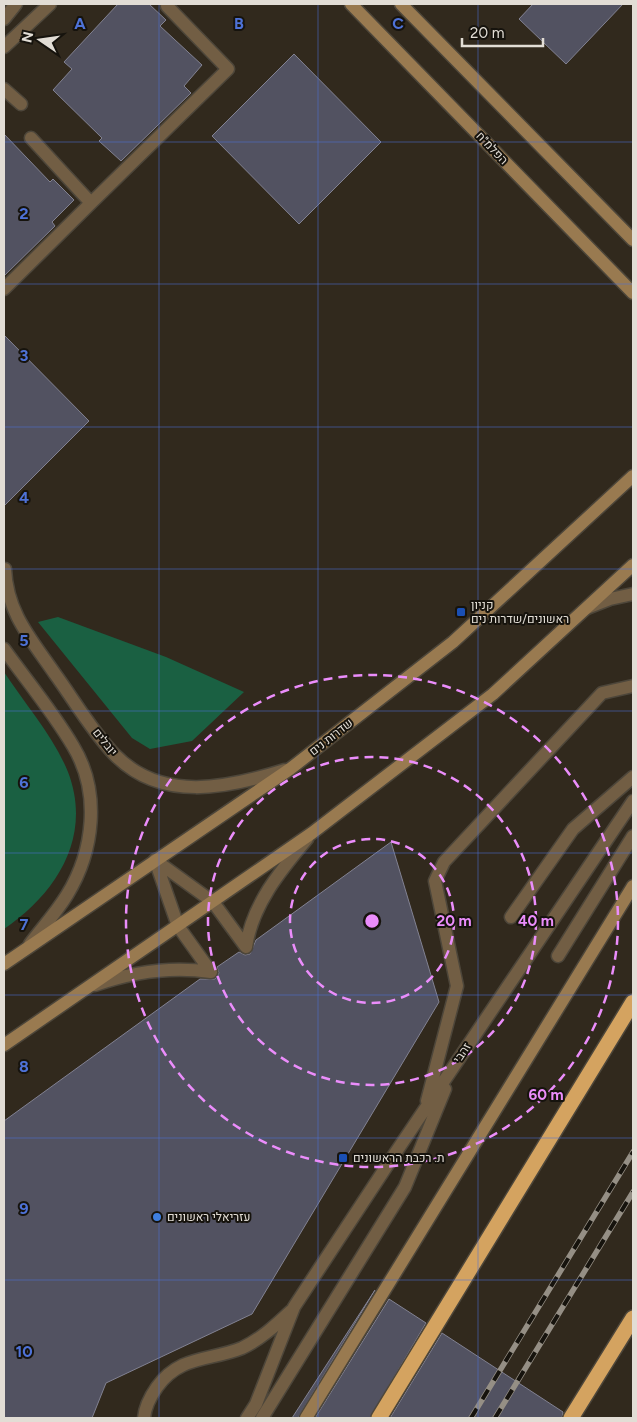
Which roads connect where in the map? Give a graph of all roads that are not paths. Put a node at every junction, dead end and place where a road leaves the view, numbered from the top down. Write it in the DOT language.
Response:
graph roads {
  1 [pos="16,4"];
  2 [pos="50,4"];
  3 [pos="351,4"];
  4 [pos="401,4"];
  5 [pos="167,6"];
  6 [pos="4,19"];
  7 [pos="4,47"];
  8 [pos="4,89"];
  9 [pos="21,104"];
  10 [pos="31,138"];
  11 [pos="91,203"];
  12 [pos="633,240"];
  13 [pos="622,281"];
  14 [pos="4,289"];
  15 [pos="633,293"];
  16 [pos="633,302"];
  17 [pos="633,476"];
  18 [pos="633,565"];
  19 [pos="4,567"];
  20 [pos="633,594"];
  21 [pos="587,608"];
  22 [pos="4,649"];
  23 [pos="633,686"];
  24 [pos="290,769"];
  25 [pos="633,777"];
  26 [pos="633,801"];
  27 [pos="312,833"];
  28 [pos="633,836"];
  29 [pos="155,860"];
  30 [pos="633,886"];
  31 [pos="213,902"];
  32 [pos="512,917"];
  33 [pos="178,926"];
  34 [pos="26,949"];
  35 [pos="558,956"];
  36 [pos="4,964"];
  37 [pos="83,989"];
  38 [pos="633,1002"];
  39 [pos="4,1045"];
  40 [pos="455,1064"];
  41 [pos="424,1110"];
  42 [pos="294,1307"];
  43 [pos="633,1318"];
  44 [pos="144,1418"];
  45 [pos="247,1418"];
  46 [pos="262,1418"];
  47 [pos="306,1418"];
  48 [pos="379,1418"];
  49 [pos="571,1418"];
  1 -- 6 [label="street"];
  2 -- 7 [label="street"];
  3 -- 13 [label="main road, הפלמ\"ח"];
  4 -- 12 [label="main road"];
  5 -- 11 [label="street"];
  8 -- 9 [label="street"];
  10 -- 11 [label="street"];
  11 -- 14 [label="street"];
  13 -- 15 [label="main road, הפלמ\"ח"];
  13 -- 16 [label="main road"];
  17 -- 24 [label="main road, שדרות נים"];
  18 -- 21 [label="main road"];
  19 -- 24 [label="street, יובלים"];
  20 -- 21 [label="street"];
  21 -- 27 [label="main road"];
  22 -- 34 [label="street"];
  23 -- 41 [label="street"];
  24 -- 29 [label="main road, שדרות נים"];
  25 -- 32 [label="street"];
  26 -- 40 [label="street, זהבי"];
  27 -- 31 [label="main road"];
  27 -- 31 [label="street"];
  28 -- 35 [label="street"];
  29 -- 31 [label="street"];
  29 -- 33 [label="street"];
  29 -- 34 [label="main road, שדרות נים"];
  30 -- 47 [label="main road"];
  31 -- 33 [label="main road"];
  33 -- 37 [label="main road"];
  33 -- 37 [label="street"];
  34 -- 36 [label="main road, שדרות נים"];
  37 -- 39 [label="main road"];
  38 -- 48 [label="highway"];
  40 -- 41 [label="street, זהבי"];
  40 -- 46 [label="street"];
  41 -- 42 [label="street, זהבי"];
  42 -- 44 [label="street"];
  42 -- 45 [label="street"];
  43 -- 49 [label="highway"];
}
